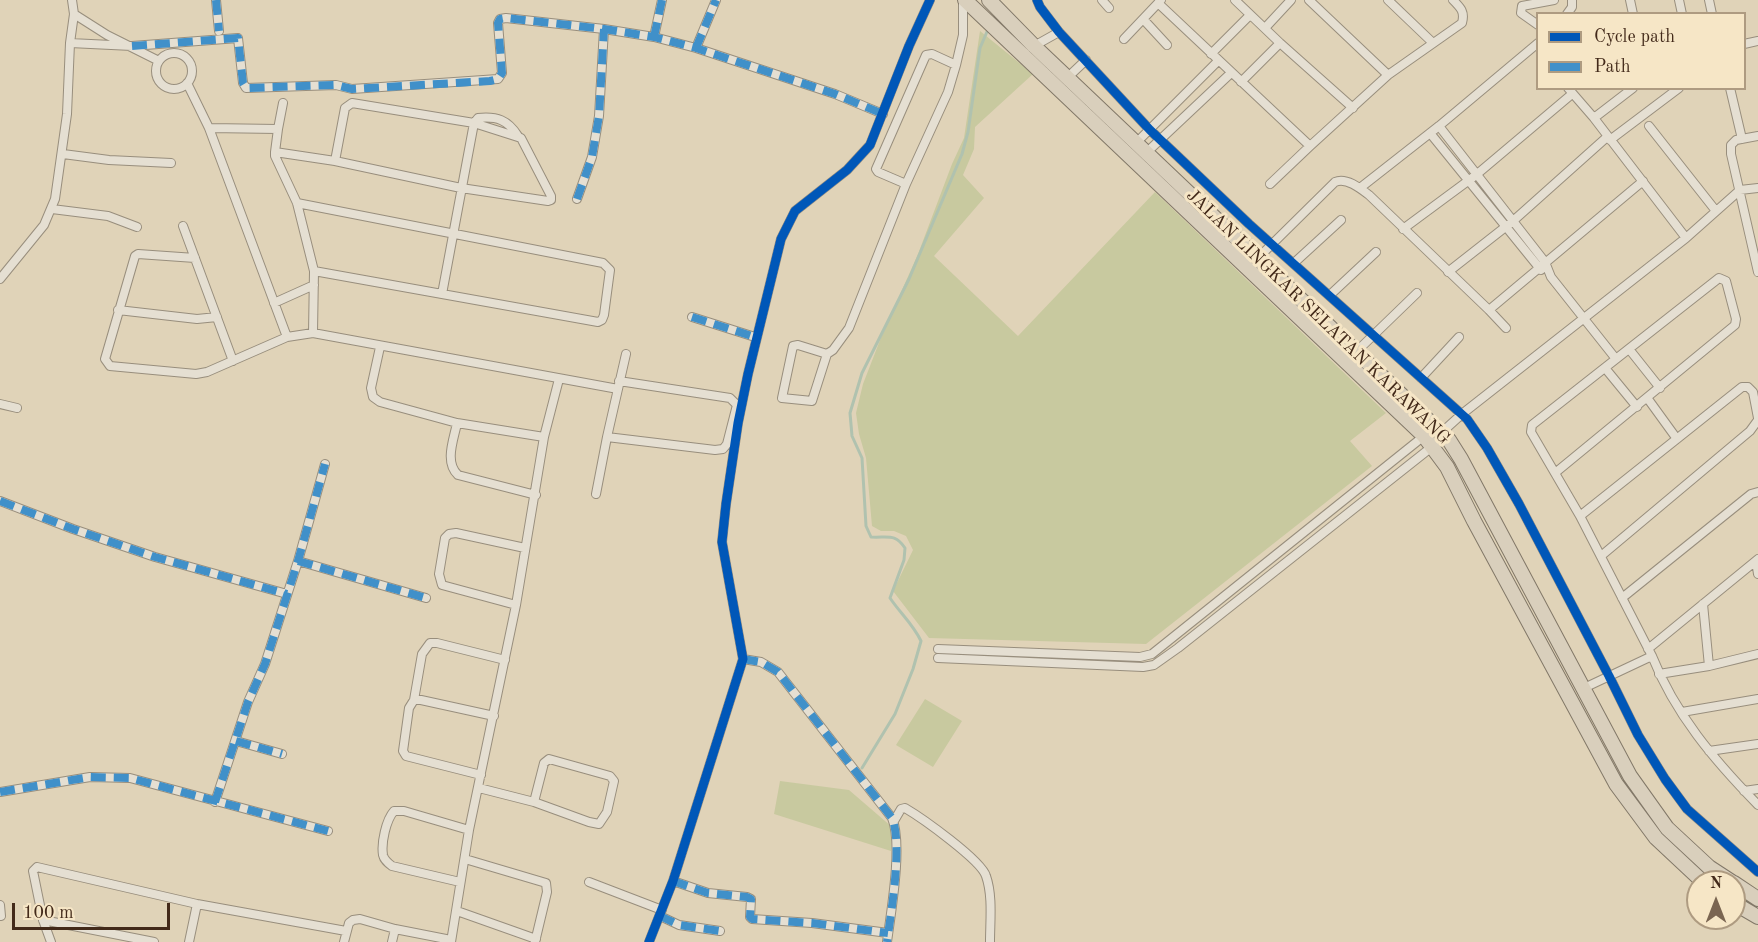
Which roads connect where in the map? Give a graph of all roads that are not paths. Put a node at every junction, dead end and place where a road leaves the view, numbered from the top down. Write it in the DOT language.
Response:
graph roads {
  1 [pos="216,0"];
  2 [pos="662,0"];
  3 [pos="716,0"];
  4 [pos="930,0"];
  5 [pos="964,0"];
  6 [pos="988,0"];
  7 [pos="1037,0"];
  8 [pos="1101,0"];
  9 [pos="1235,0"];
  10 [pos="1291,0"];
  11 [pos="1309,0"];
  12 [pos="1388,0"];
  13 [pos="1453,0"];
  14 [pos="1554,0"];
  15 [pos="1160,2"];
  16 [pos="71,5"];
  17 [pos="1109,8"];
  18 [pos="1250,15"];
  19 [pos="1143,19"];
  20 [pos="1536,23"];
  21 [pos="1264,28"];
  22 [pos="604,29"];
  23 [pos="219,31"];
  24 [pos="1059,32"];
  25 [pos="1011,33"];
  26 [pos="654,37"];
  27 [pos="1124,39"];
  28 [pos="70,43"];
  29 [pos="1280,43"];
  30 [pos="1433,43"];
  31 [pos="1167,45"];
  32 [pos="132,46"];
  33 [pos="1034,46"];
  34 [pos="696,48"];
  35 [pos="1536,48"];
  36 [pos="1215,57"];
  37 [pos="1086,60"];
  38 [pos="159,61"];
  39 [pos="956,65"];
  40 [pos="1231,73"];
  41 [pos="1388,75"];
  42 [pos="1067,78"];
  43 [pos="1241,82"];
  44 [pos="187,83"];
  45 [pos="1194,87"];
  46 [pos="1630,90"];
  47 [pos="1676,90"];
  48 [pos="1730,90"];
  49 [pos="1570,91"];
  50 [pos="1205,98"];
  51 [pos="284,103"];
  52 [pos="1353,108"];
  53 [pos="883,114"];
  54 [pos="1594,118"];
  55 [pos="474,123"];
  56 [pos="1439,126"];
  57 [pos="1649,126"];
  58 [pos="209,128"];
  59 [pos="278,129"];
  60 [pos="1150,130"];
  61 [pos="1430,133"];
  62 [pos="1758,136"];
  63 [pos="1609,139"];
  64 [pos="1742,139"];
  65 [pos="1160,140"];
  66 [pos="1310,146"];
  67 [pos="1141,148"];
  68 [pos="275,152"];
  69 [pos="63,154"];
  70 [pos="336,161"];
  71 [pos="171,163"];
  72 [pos="1476,175"];
  73 [pos="1468,181"];
  74 [pos="1643,181"];
  75 [pos="906,184"];
  76 [pos="1270,184"];
  77 [pos="461,188"];
  78 [pos="1360,188"];
  79 [pos="1758,188"];
  80 [pos="1740,190"];
  81 [pos="578,199"];
  82 [pos="297,203"];
  83 [pos="52,209"];
  84 [pos="1716,211"];
  85 [pos="1341,220"];
  86 [pos="1513,221"];
  87 [pos="183,226"];
  88 [pos="136,227"];
  89 [pos="1505,227"];
  90 [pos="1403,229"];
  91 [pos="454,234"];
  92 [pos="1686,238"];
  93 [pos="1272,245"];
  94 [pos="1376,252"];
  95 [pos="195,258"];
  96 [pos="1258,258"];
  97 [pos="1294,263"];
  98 [pos="1542,265"];
  99 [pos="314,271"];
  100 [pos="1448,272"];
  101 [pos="1758,272"];
  102 [pos="0,279"];
  103 [pos="314,285"];
  104 [pos="1417,293"];
  105 [pos="442,294"];
  106 [pos="1330,296"];
  107 [pos="274,303"];
  108 [pos="118,310"];
  109 [pos="1489,310"];
  110 [pos="217,317"];
  111 [pos="692,317"];
  112 [pos="1583,318"];
  113 [pos="1506,328"];
  114 [pos="313,333"];
  115 [pos="1373,334"];
  116 [pos="287,337"];
  117 [pos="755,337"];
  118 [pos="1459,337"];
  119 [pos="380,347"];
  120 [pos="1629,349"];
  121 [pos="1356,352"];
  122 [pos="626,354"];
  123 [pos="827,354"];
  124 [pos="1616,359"];
  125 [pos="233,361"];
  126 [pos="1605,368"];
  127 [pos="1421,378"];
  128 [pos="559,379"];
  129 [pos="619,385"];
  130 [pos="1659,388"];
  131 [pos="1648,399"];
  132 [pos="0,404"];
  133 [pos="1637,407"];
  134 [pos="17,408"];
  135 [pos="1462,414"];
  136 [pos="1758,419"];
  137 [pos="457,423"];
  138 [pos="1442,434"];
  139 [pos="544,437"];
  140 [pos="607,437"];
  141 [pos="1677,439"];
  142 [pos="1429,441"];
  143 [pos="1405,453"];
  144 [pos="1413,461"];
  145 [pos="325,464"];
  146 [pos="1556,473"];
  147 [pos="1758,492"];
  148 [pos="596,494"];
  149 [pos="536,495"];
  150 [pos="0,501"];
  151 [pos="1580,516"];
  152 [pos="525,548"];
  153 [pos="1600,556"];
  154 [pos="1757,560"];
  155 [pos="298,561"];
  156 [pos="1758,574"];
  157 [pos="287,594"];
  158 [pos="426,598"];
  159 [pos="1622,598"];
  160 [pos="1703,604"];
  161 [pos="516,605"];
  162 [pos="1557,635"];
  163 [pos="1541,643"];
  164 [pos="1650,652"];
  165 [pos="938,654"];
  166 [pos="972,654"];
  167 [pos="1758,654"];
  168 [pos="743,659"];
  169 [pos="505,660"];
  170 [pos="1709,666"];
  171 [pos="1659,674"];
  172 [pos="1609,676"];
  173 [pos="1584,688"];
  174 [pos="1758,699"];
  175 [pos="414,700"];
  176 [pos="1682,712"];
  177 [pos="494,716"];
  178 [pos="236,741"];
  179 [pos="1758,744"];
  180 [pos="1709,751"];
  181 [pos="282,754"];
  182 [pos="481,775"];
  183 [pos="479,788"];
  184 [pos="1758,789"];
  185 [pos="1744,791"];
  186 [pos="0,792"];
  187 [pos="215,802"];
  188 [pos="534,802"];
  189 [pos="1758,805"];
  190 [pos="894,821"];
  191 [pos="469,830"];
  192 [pos="327,831"];
  193 [pos="465,859"];
  194 [pos="1689,870"];
  195 [pos="1714,870"];
  196 [pos="1758,872"];
  197 [pos="673,881"];
  198 [pos="460,882"];
  199 [pos="589,882"];
  200 [pos="197,904"];
  201 [pos="0,905"];
  202 [pos="457,911"];
  203 [pos="661,913"];
  204 [pos="1,916"];
  205 [pos="43,920"];
  206 [pos="395,929"];
  207 [pos="346,931"];
  208 [pos="720,931"];
  209 [pos="887,938"];
  210 [pos="536,940"];
  211 [pos="451,941"];
  212 [pos="51,942"];
  213 [pos="154,942"];
  214 [pos="189,942"];
  215 [pos="344,942"];
  216 [pos="392,942"];
  217 [pos="649,942"];
  218 [pos="990,942"];
  1 -- 23 [label="street"];
  2 -- 26 [label="street"];
  3 -- 34 [label="street"];
  4 -- 53 [label="street"];
  5 -- 25 [label="main road, JALAN LINGKAR SELATAN KARAWANG"];
  5 -- 39 [label="street"];
  6 -- 25 [label="main road, JALAN LINGKAR SELATAN KARAWANG"];
  7 -- 24 [label="street"];
  8 -- 17 [label="street"];
  9 -- 18 [label="street"];
  10 -- 21 [label="street"];
  11 -- 41 [label="street"];
  12 -- 30 [label="street"];
  13 -- 30 [label="street"];
  14 -- 20 [label="street"];
  15 -- 19 [label="street"];
  15 -- 36 [label="street"];
  16 -- 28 [label="street"];
  16 -- 32 [label="street"];
  18 -- 21 [label="street"];
  18 -- 36 [label="street"];
  19 -- 27 [label="street"];
  19 -- 31 [label="street"];
  21 -- 29 [label="street"];
  22 -- 26 [label="street"];
  22 -- 32 [label="street"];
  22 -- 81 [label="street"];
  24 -- 33 [label="street"];
  24 -- 37 [label="street"];
  25 -- 33 [label="main road, JALAN LINGKAR SELATAN KARAWANG"];
  25 -- 142 [label="main road, JALAN LINGKAR SELATAN KARAWANG"];
  26 -- 34 [label="street"];
  28 -- 32 [label="street"];
  28 -- 69 [label="street"];
  29 -- 43 [label="street"];
  29 -- 52 [label="street"];
  30 -- 41 [label="street"];
  32 -- 38 [label="street"];
  33 -- 42 [label="main road, JALAN LINGKAR SELATAN KARAWANG"];
  34 -- 53 [label="street"];
  35 -- 56 [label="street"];
  36 -- 40 [label="street"];
  36 -- 45 [label="street"];
  37 -- 42 [label="street"];
  37 -- 60 [label="street"];
  38 -- 44 [label="street"];
  38 -- 44 [label="street"];
  39 -- 75 [label="street"];
  39 -- 75 [label="street"];
  40 -- 43 [label="street"];
  40 -- 50 [label="street"];
  41 -- 52 [label="street"];
  42 -- 67 [label="main road, JALAN LINGKAR SELATAN KARAWANG"];
  43 -- 66 [label="street"];
  44 -- 58 [label="street"];
  45 -- 50 [label="street"];
  45 -- 60 [label="street"];
  46 -- 54 [label="street"];
  47 -- 63 [label="street"];
  48 -- 64 [label="street"];
  49 -- 54 [label="street"];
  49 -- 72 [label="street"];
  50 -- 65 [label="street"];
  51 -- 59 [label="street"];
  52 -- 66 [label="street"];
  53 -- 117 [label="street"];
  54 -- 63 [label="street"];
  55 -- 70 [label="street"];
  55 -- 77 [label="street"];
  55 -- 77 [label="street"];
  56 -- 61 [label="street"];
  56 -- 72 [label="street"];
  57 -- 84 [label="street"];
  58 -- 59 [label="street"];
  58 -- 107 [label="street"];
  59 -- 68 [label="street"];
  60 -- 65 [label="street"];
  60 -- 67 [label="street"];
  61 -- 73 [label="street"];
  61 -- 78 [label="street"];
  62 -- 64 [label="street"];
  63 -- 74 [label="street"];
  63 -- 86 [label="street"];
  64 -- 80 [label="street"];
  65 -- 67 [label="street"];
  65 -- 93 [label="street"];
  66 -- 76 [label="street"];
  67 -- 96 [label="main road, JALAN LINGKAR SELATAN KARAWANG"];
  68 -- 70 [label="street"];
  68 -- 82 [label="street"];
  69 -- 71 [label="street"];
  69 -- 83 [label="street"];
  70 -- 77 [label="street"];
  72 -- 73 [label="street"];
  72 -- 86 [label="street"];
  73 -- 89 [label="street"];
  73 -- 90 [label="street"];
  74 -- 92 [label="street"];
  74 -- 98 [label="street"];
  75 -- 123 [label="street"];
  77 -- 91 [label="street"];
  78 -- 90 [label="street"];
  78 -- 93 [label="street"];
  79 -- 80 [label="street"];
  80 -- 84 [label="street"];
  80 -- 101 [label="street"];
  82 -- 91 [label="street"];
  82 -- 99 [label="street"];
  83 -- 88 [label="street"];
  83 -- 102 [label="street"];
  84 -- 92 [label="street"];
  85 -- 97 [label="street"];
  86 -- 89 [label="street"];
  86 -- 98 [label="street"];
  87 -- 95 [label="street"];
  89 -- 98 [label="street"];
  89 -- 100 [label="street"];
  90 -- 100 [label="street"];
  91 -- 105 [label="street"];
  91 -- 105 [label="street"];
  92 -- 112 [label="street"];
  93 -- 96 [label="street"];
  93 -- 97 [label="street"];
  94 -- 106 [label="street"];
  95 -- 108 [label="street"];
  95 -- 110 [label="street"];
  96 -- 121 [label="main road, JALAN LINGKAR SELATAN KARAWANG"];
  97 -- 106 [label="street"];
  98 -- 109 [label="street"];
  98 -- 112 [label="street"];
  99 -- 103 [label="street"];
  99 -- 105 [label="street"];
  100 -- 109 [label="street"];
  103 -- 107 [label="street"];
  103 -- 114 [label="street"];
  104 -- 115 [label="street"];
  106 -- 115 [label="street"];
  107 -- 116 [label="street"];
  108 -- 110 [label="street"];
  108 -- 125 [label="street"];
  109 -- 113 [label="street"];
  110 -- 125 [label="street"];
  111 -- 117 [label="street"];
  112 -- 124 [label="street"];
  112 -- 135 [label="street"];
  114 -- 116 [label="street"];
  114 -- 119 [label="street"];
  115 -- 121 [label="street"];
  115 -- 127 [label="street"];
  116 -- 125 [label="street"];
  117 -- 168 [label="street"];
  118 -- 127 [label="street"];
  119 -- 128 [label="street"];
  119 -- 137 [label="street"];
  120 -- 124 [label="street"];
  120 -- 130 [label="street"];
  120 -- 130 [label="street"];
  121 -- 138 [label="main road, JALAN LINGKAR SELATAN KARAWANG"];
  122 -- 129 [label="street"];
  123 -- 123 [label="street"];
  124 -- 126 [label="street"];
  126 -- 133 [label="street"];
  126 -- 146 [label="street"];
  127 -- 135 [label="street"];
  128 -- 129 [label="street"];
  128 -- 139 [label="street"];
  129 -- 140 [label="street"];
  129 -- 140 [label="street"];
  130 -- 131 [label="street"];
  131 -- 133 [label="street"];
  131 -- 141 [label="street"];
  132 -- 134 [label="street"];
  133 -- 146 [label="street"];
  135 -- 138 [label="street"];
  135 -- 172 [label="street"];
  136 -- 141 [label="street"];
  136 -- 153 [label="street"];
  137 -- 139 [label="street"];
  137 -- 149 [label="street"];
  138 -- 162 [label="main road, JALAN LINGKAR SELATAN KARAWANG"];
  139 -- 149 [label="street"];
  140 -- 148 [label="street"];
  141 -- 151 [label="street"];
  142 -- 143 [label="street"];
  142 -- 144 [label="street"];
  142 -- 163 [label="main road, JALAN LINGKAR SELATAN KARAWANG"];
  143 -- 144 [label="street"];
  143 -- 166 [label="street"];
  144 -- 166 [label="street"];
  145 -- 155 [label="street"];
  146 -- 151 [label="street"];
  147 -- 159 [label="street"];
  149 -- 152 [label="street"];
  150 -- 157 [label="street"];
  151 -- 153 [label="street"];
  152 -- 161 [label="street"];
  152 -- 161 [label="street"];
  153 -- 159 [label="street"];
  154 -- 156 [label="street"];
  154 -- 160 [label="street"];
  155 -- 157 [label="street"];
  155 -- 158 [label="street"];
  157 -- 178 [label="street"];
  159 -- 164 [label="street"];
  160 -- 164 [label="street"];
  160 -- 170 [label="street"];
  161 -- 169 [label="street"];
  162 -- 163 [label="main road"];
  162 -- 173 [label="main road, JALAN LINGKAR SELATAN KARAWANG"];
  163 -- 194 [label="main road, JALAN LINGKAR SELATAN KARAWANG"];
  164 -- 171 [label="street"];
  164 -- 172 [label="street"];
  165 -- 166 [label="street"];
  167 -- 170 [label="street"];
  168 -- 190 [label="street"];
  168 -- 197 [label="street"];
  169 -- 175 [label="street"];
  169 -- 177 [label="street"];
  170 -- 171 [label="street"];
  171 -- 176 [label="street"];
  172 -- 173 [label="street"];
  172 -- 196 [label="street"];
  173 -- 195 [label="main road, JALAN LINGKAR SELATAN KARAWANG"];
  174 -- 176 [label="street"];
  175 -- 177 [label="street"];
  175 -- 182 [label="street"];
  176 -- 180 [label="street"];
  177 -- 182 [label="street"];
  178 -- 181 [label="street"];
  178 -- 187 [label="street"];
  179 -- 180 [label="street"];
  180 -- 185 [label="street"];
  182 -- 183 [label="street"];
  183 -- 188 [label="street"];
  183 -- 191 [label="street"];
  184 -- 185 [label="street"];
  185 -- 189 [label="street"];
  186 -- 187 [label="street"];
  187 -- 192 [label="street"];
  188 -- 188 [label="street"];
  190 -- 209 [label="street"];
  190 -- 218 [label="street"];
  191 -- 193 [label="street"];
  191 -- 198 [label="street"];
  193 -- 198 [label="street"];
  193 -- 210 [label="street"];
  197 -- 203 [label="street"];
  197 -- 209 [label="street"];
  198 -- 202 [label="street"];
  199 -- 203 [label="street"];
  200 -- 205 [label="street"];
  200 -- 207 [label="street"];
  200 -- 214 [label="street"];
  201 -- 204 [label="street"];
  202 -- 210 [label="street"];
  202 -- 211 [label="street"];
  203 -- 208 [label="street"];
  203 -- 217 [label="street"];
  205 -- 212 [label="street"];
  205 -- 213 [label="street"];
  206 -- 207 [label="street"];
  206 -- 211 [label="street"];
  206 -- 216 [label="street"];
  207 -- 215 [label="street"];
}
